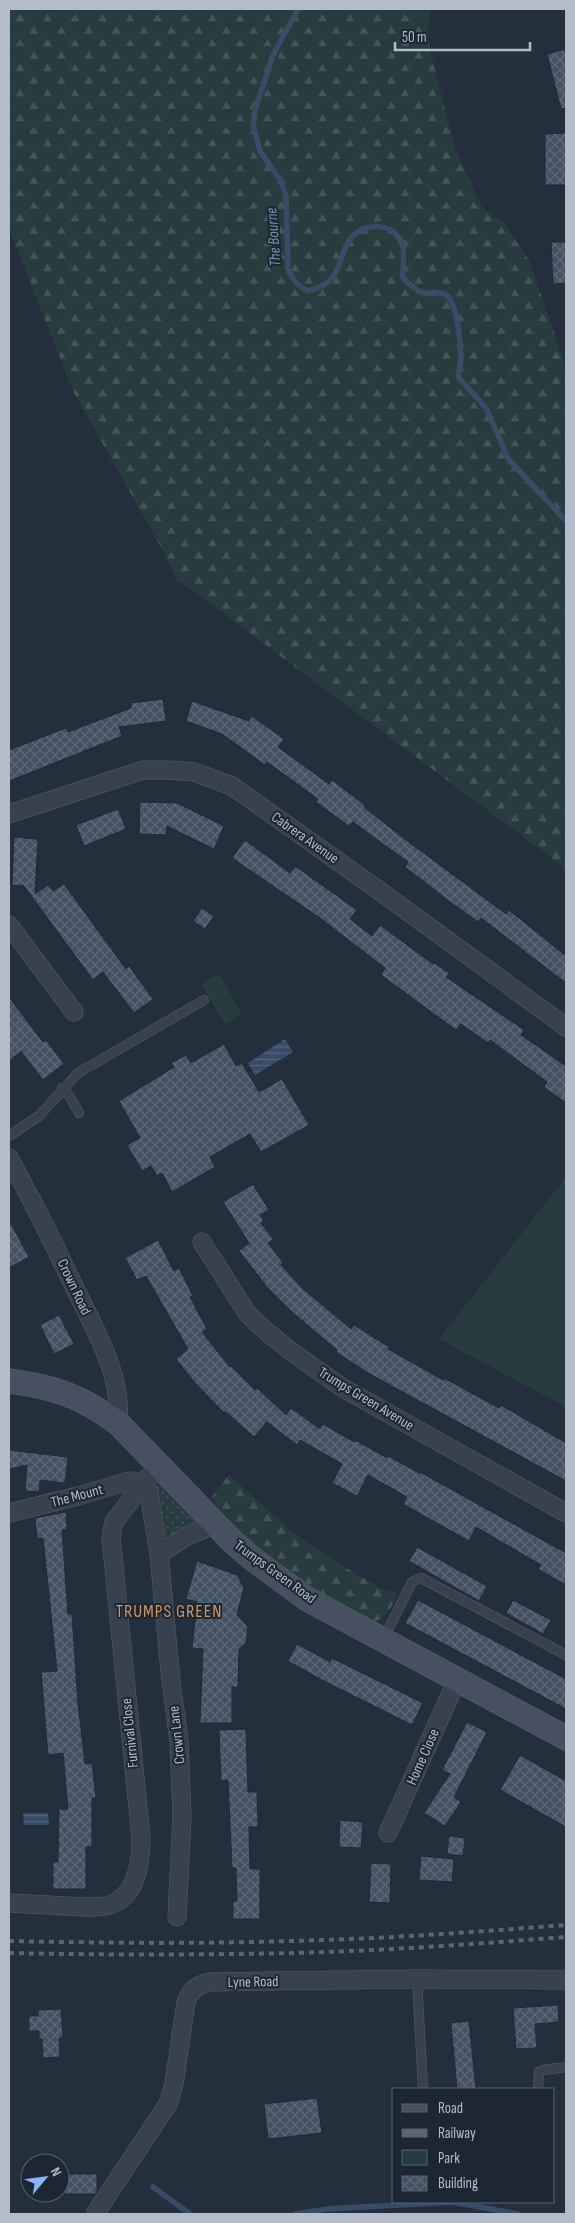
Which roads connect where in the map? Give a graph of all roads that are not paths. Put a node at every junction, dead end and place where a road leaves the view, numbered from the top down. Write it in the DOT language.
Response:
graph roads {
  1 [pos="9,814"];
  2 [pos="9,925"];
  3 [pos="204,1000"];
  4 [pos="74,1012"];
  5 [pos="566,1027"];
  6 [pos="62,1088"];
  7 [pos="79,1113"];
  8 [pos="9,1136"];
  9 [pos="9,1158"];
  10 [pos="202,1242"];
  11 [pos="9,1380"];
  12 [pos="118,1424"];
  13 [pos="158,1464"];
  14 [pos="144,1485"];
  15 [pos="9,1513"];
  16 [pos="566,1513"];
  17 [pos="213,1522"];
  18 [pos="159,1554"];
  19 [pos="384,1639"];
  20 [pos="566,1655"];
  21 [pos="457,1680"];
  22 [pos="566,1738"];
  23 [pos="388,1833"];
  24 [pos="9,1903"];
  25 [pos="177,1917"];
  26 [pos="417,1979"];
  27 [pos="566,1980"];
  28 [pos="566,2067"];
  29 [pos="423,2088"];
  30 [pos="538,2088"];
  31 [pos="95,2214"];
  1 -- 5 [label="street, Cabrera Avenue"];
  2 -- 4 [label="street"];
  3 -- 6 [label="lane"];
  6 -- 7 [label="lane"];
  6 -- 8 [label="lane"];
  9 -- 12 [label="street, Crown Road"];
  10 -- 16 [label="street, Trumps Green Avenue"];
  11 -- 12 [label="street, Trumps Green Road"];
  12 -- 13 [label="street, Trumps Green Road"];
  13 -- 14 [label="street, Furnival Close"];
  13 -- 17 [label="street, Trumps Green Road"];
  14 -- 15 [label="street, The Mount"];
  14 -- 18 [label="street, Crown Lane"];
  14 -- 24 [label="street, Furnival Close"];
  17 -- 18 [label="street"];
  17 -- 19 [label="street, Trumps Green Road"];
  18 -- 25 [label="street, Crown Lane"];
  19 -- 20 [label="lane"];
  19 -- 21 [label="street, Trumps Green Road"];
  21 -- 22 [label="street, Trumps Green Road"];
  21 -- 23 [label="street, Home Close"];
  26 -- 27 [label="street, Lyne Road"];
  26 -- 29 [label="lane"];
  26 -- 31 [label="street, Lyne Road"];
  28 -- 30 [label="lane"];
}
